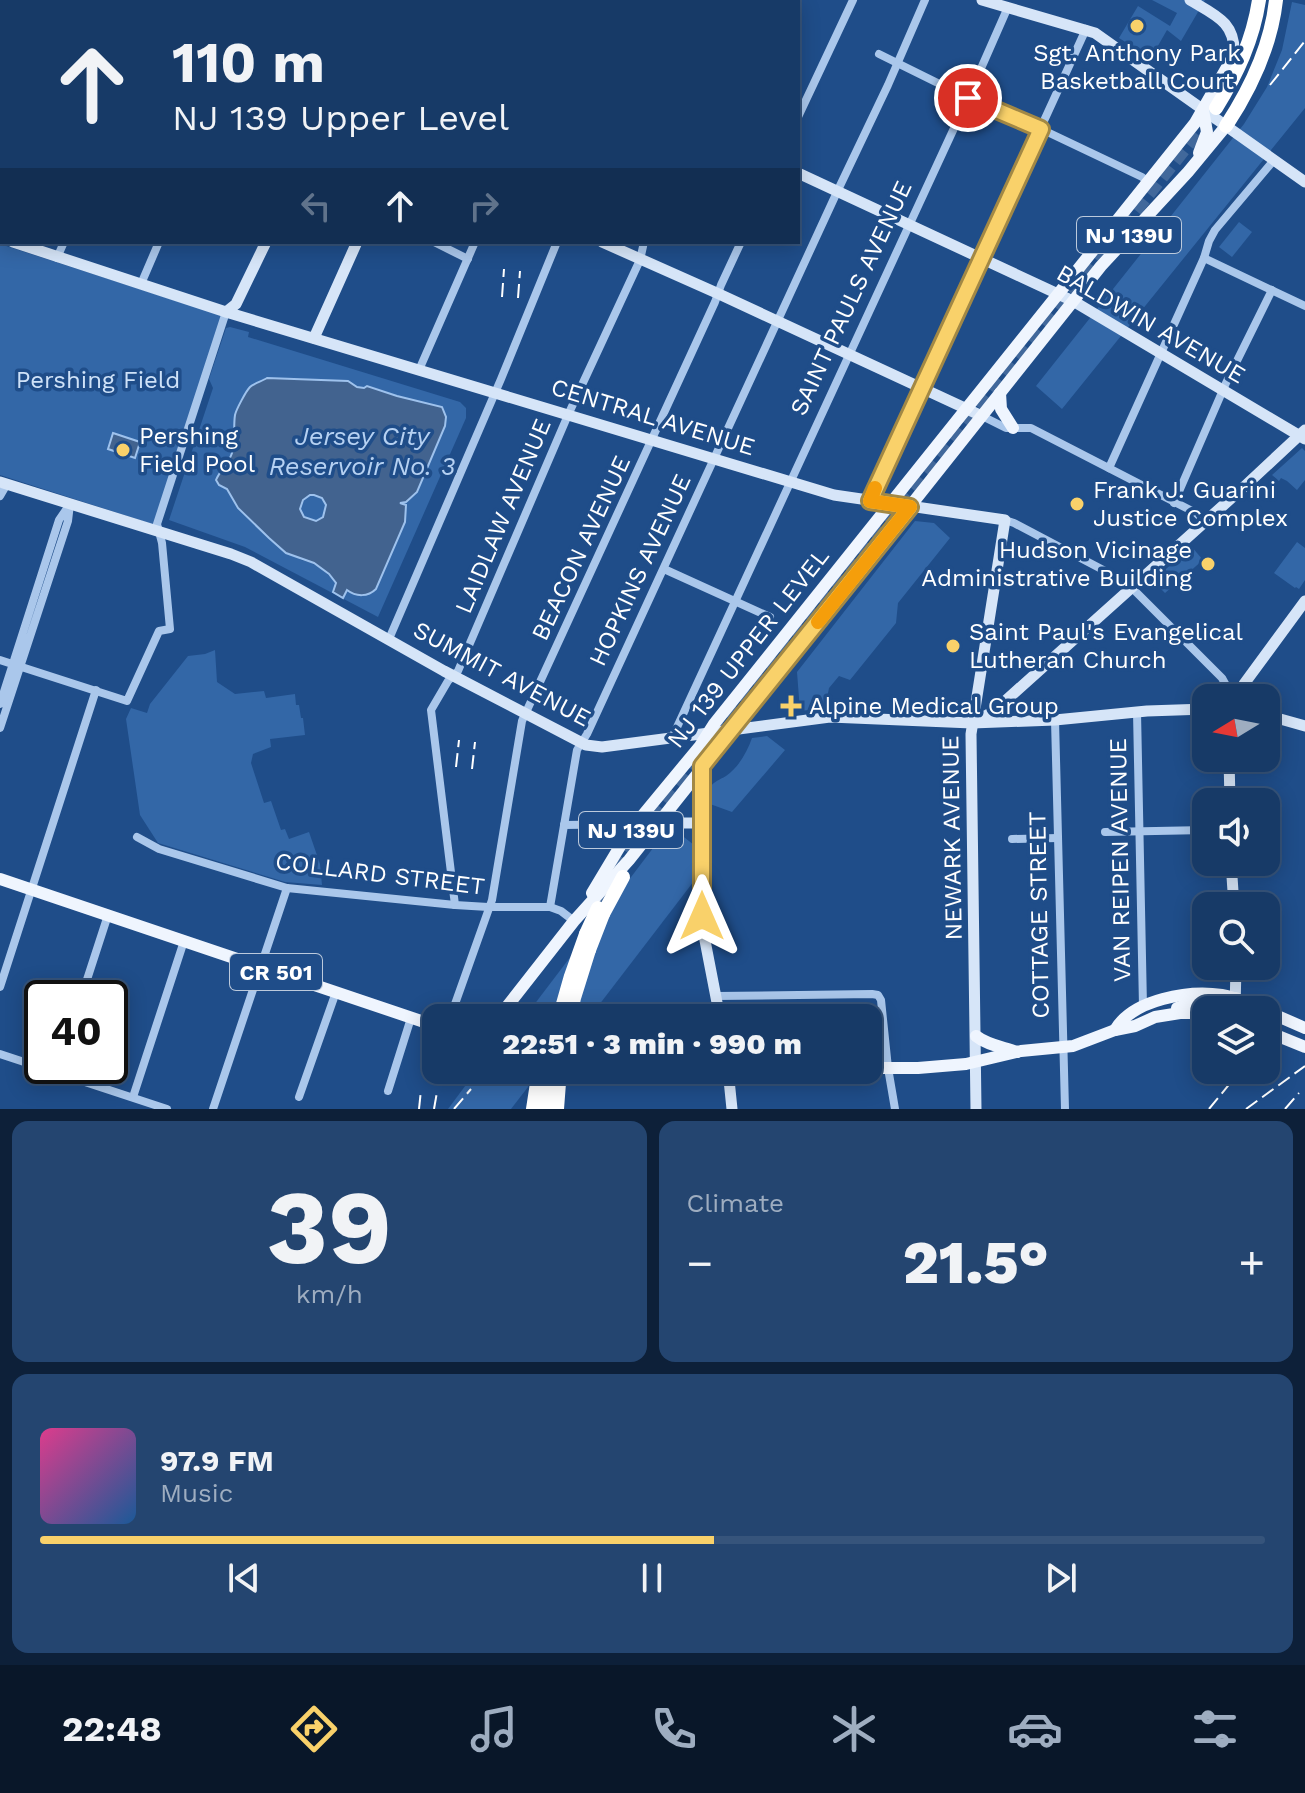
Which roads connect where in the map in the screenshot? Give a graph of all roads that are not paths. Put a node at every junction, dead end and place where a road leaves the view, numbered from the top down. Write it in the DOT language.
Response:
graph roads {
  1 [pos="853,0"];
  2 [pos="925,0"];
  3 [pos="982,0"];
  4 [pos="1190,0"];
  5 [pos="1250,0"];
  6 [pos="1259,0"];
  7 [pos="1268,0"];
  8 [pos="1276,0"];
  9 [pos="1008,7"];
  10 [pos="1254,26"];
  11 [pos="1086,29"];
  12 [pos="879,54"];
  13 [pos="1234,55"];
  14 [pos="897,63"];
  15 [pos="968,98"];
  16 [pos="800,113"];
  17 [pos="1221,118"];
  18 [pos="1041,129"];
  19 [pos="1272,158"];
  20 [pos="1188,172"];
  21 [pos="800,174"];
  22 [pos="1148,182"];
  23 [pos="1305,182"];
  24 [pos="837,192"];
  25 [pos="1148,214"];
  26 [pos="910,225"];
  27 [pos="18,244"];
  28 [pos="63,244"];
  29 [pos="158,244"];
  30 [pos="263,244"];
  31 [pos="356,244"];
  32 [pos="438,244"];
  33 [pos="474,244"];
  34 [pos="556,244"];
  35 [pos="606,244"];
  36 [pos="644,244"];
  37 [pos="740,244"];
  38 [pos="57,258"];
  39 [pos="982,258"];
  40 [pos="1204,258"];
  41 [pos="468,259"];
  42 [pos="640,260"];
  43 [pos="141,284"];
  44 [pos="1272,290"];
  45 [pos="1059,293"];
  46 [pos="719,294"];
  47 [pos="1073,301"];
  48 [pos="1305,306"];
  49 [pos="226,312"];
  50 [pos="778,322"];
  51 [pos="314,338"];
  52 [pos="850,354"];
  53 [pos="1161,354"];
  54 [pos="419,370"];
  55 [pos="921,388"];
  56 [pos="1223,390"];
  57 [pos="496,392"];
  58 [pos="1000,393"];
  59 [pos="967,409"];
  60 [pos="568,415"];
  61 [pos="982,416"];
  62 [pos="1013,428"];
  63 [pos="1303,435"];
  64 [pos="652,439"];
  65 [pos="714,459"];
  66 [pos="1109,468"];
  67 [pos="790,482"];
  68 [pos="4,483"];
  69 [pos="0,496"];
  70 [pos="870,501"];
  71 [pos="890,503"];
  72 [pos="1174,503"];
  73 [pos="70,504"];
  74 [pos="910,507"];
  75 [pos="1005,520"];
  76 [pos="1205,522"];
  77 [pos="159,532"];
  78 [pos="664,569"];
  79 [pos="1132,588"];
  80 [pos="735,600"];
  81 [pos="1305,601"];
  82 [pos="770,617"];
  83 [pos="389,639"];
  84 [pos="0,660"];
  85 [pos="16,665"];
  86 [pos="454,676"];
  87 [pos="1226,684"];
  88 [pos="1244,684"];
  89 [pos="96,690"];
  90 [pos="0,704"];
  91 [pos="1192,710"];
  92 [pos="1137,712"];
  93 [pos="526,714"];
  94 [pos="1280,719"];
  95 [pos="1055,720"];
  96 [pos="972,723"];
  97 [pos="1305,726"];
  98 [pos="0,728"];
  99 [pos="732,729"];
  100 [pos="707,733"];
  101 [pos="672,738"];
  102 [pos="580,744"];
  103 [pos="702,766"];
  104 [pos="657,823"];
  105 [pos="703,823"];
  106 [pos="635,824"];
  107 [pos="564,825"];
  108 [pos="1192,830"];
  109 [pos="1141,831"];
  110 [pos="1105,832"];
  111 [pos="137,837"];
  112 [pos="1058,838"];
  113 [pos="1012,839"];
  114 [pos="623,877"];
  115 [pos="0,879"];
  116 [pos="287,888"];
  117 [pos="32,890"];
  118 [pos="455,905"];
  119 [pos="488,907"];
  120 [pos="550,907"];
  121 [pos="600,911"];
  122 [pos="108,915"];
  123 [pos="574,921"];
  124 [pos="184,941"];
  125 [pos="261,966"];
  126 [pos="87,980"];
  127 [pos="0,987"];
  128 [pos="336,992"];
  129 [pos="716,996"];
  130 [pos="1224,996"];
  131 [pos="455,1004"];
  132 [pos="509,1004"];
  133 [pos="563,1004"];
  134 [pos="572,1004"];
  135 [pos="717,1004"];
  136 [pos="1192,1005"];
  137 [pos="1143,1006"];
  138 [pos="1192,1013"];
  139 [pos="1155,1017"];
  140 [pos="411,1018"];
  141 [pos="1280,1018"];
  142 [pos="422,1022"];
  143 [pos="1289,1022"];
  144 [pos="1280,1023"];
  145 [pos="1305,1028"];
  146 [pos="1115,1030"];
  147 [pos="976,1036"];
  148 [pos="1280,1037"];
  149 [pos="1063,1047"];
  150 [pos="1305,1047"];
  151 [pos="1017,1052"];
  152 [pos="0,1054"];
  153 [pos="24,1060"];
  154 [pos="976,1062"];
  155 [pos="882,1068"];
  156 [pos="888,1068"];
  157 [pos="98,1084"];
  158 [pos="537,1084"];
  159 [pos="549,1084"];
  160 [pos="559,1084"];
  161 [pos="566,1084"];
  162 [pos="729,1084"];
  163 [pos="388,1091"];
  164 [pos="133,1097"];
  165 [pos="299,1097"];
  166 [pos="167,1109"];
  167 [pos="213,1109"];
  168 [pos="533,1109"];
  169 [pos="546,1109"];
  170 [pos="557,1109"];
  171 [pos="565,1109"];
  172 [pos="732,1109"];
  173 [pos="895,1109"];
  174 [pos="976,1109"];
  175 [pos="1065,1109"];
  1 -- 16 [label="street"];
  2 -- 14 [label="street, HOPKINS AVENUE"];
  3 -- 9 [label="main road"];
  4 -- 13 [label="main road"];
  5 -- 10 [label="highway, NJ 139U"];
  6 -- 10 [label="highway"];
  7 -- 10 [label="highway"];
  8 -- 17 [label="highway, NJ 139U"];
  9 -- 11 [label="main road"];
  9 -- 15 [label="street, SAINT PAULS AVENUE"];
  10 -- 13 [label="highway, NJ 139U"];
  10 -- 17 [label="highway"];
  11 -- 17 [label="main road"];
  11 -- 18 [label="street"];
  12 -- 14 [label="street"];
  13 -- 17 [label="main road, NJ 139U"];
  14 -- 15 [label="street"];
  14 -- 24 [label="street, HOPKINS AVENUE"];
  15 -- 18 [label="street"];
  15 -- 26 [label="street, SAINT PAULS AVENUE"];
  17 -- 19 [label="main road"];
  17 -- 20 [label="main road, NJ 139U"];
  17 -- 20 [label="main road"];
  17 -- 22 [label="main road, NJ 139U"];
  18 -- 22 [label="street"];
  18 -- 39 [label="street"];
  19 -- 23 [label="main road"];
  19 -- 40 [label="street"];
  20 -- 25 [label="main road, NJ 139U"];
  21 -- 24 [label="main road, BALDWIN AVENUE"];
  22 -- 25 [label="main road"];
  22 -- 45 [label="main road, NJ 139U"];
  24 -- 26 [label="main road, BALDWIN AVENUE"];
  24 -- 50 [label="street, HOPKINS AVENUE"];
  25 -- 47 [label="main road, NJ 139U"];
  26 -- 39 [label="main road, BALDWIN AVENUE"];
  26 -- 52 [label="street, SAINT PAULS AVENUE"];
  27 -- 38 [label="main road, CENTRAL AVENUE"];
  28 -- 38 [label="street"];
  29 -- 43 [label="street"];
  30 -- 49 [label="main road"];
  31 -- 51 [label="main road"];
  32 -- 41 [label="street"];
  33 -- 41 [label="street"];
  34 -- 57 [label="street"];
  35 -- 42 [label="main road"];
  36 -- 42 [label="street, LAIDLAW AVENUE"];
  37 -- 46 [label="street, BEACON AVENUE"];
  38 -- 43 [label="main road, CENTRAL AVENUE"];
  39 -- 45 [label="main road, BALDWIN AVENUE"];
  39 -- 55 [label="street"];
  40 -- 44 [label="street"];
  40 -- 53 [label="street"];
  41 -- 54 [label="street"];
  42 -- 46 [label="main road"];
  42 -- 60 [label="street, LAIDLAW AVENUE"];
  43 -- 49 [label="main road, CENTRAL AVENUE"];
  44 -- 48 [label="street"];
  44 -- 56 [label="street"];
  45 -- 47 [label="main road, BALDWIN AVENUE"];
  45 -- 59 [label="main road, NJ 139U"];
  46 -- 50 [label="main road"];
  46 -- 64 [label="street, BEACON AVENUE"];
  47 -- 53 [label="main road, BALDWIN AVENUE"];
  47 -- 58 [label="main road, NJ 139 UPPER LEVEL / NJ 139U"];
  49 -- 51 [label="main road, CENTRAL AVENUE"];
  49 -- 77 [label="street"];
  50 -- 52 [label="main road"];
  50 -- 65 [label="street, HOPKINS AVENUE"];
  51 -- 54 [label="main road, CENTRAL AVENUE"];
  52 -- 55 [label="main road"];
  52 -- 67 [label="street, SAINT PAULS AVENUE"];
  53 -- 56 [label="main road, BALDWIN AVENUE"];
  53 -- 66 [label="street"];
  54 -- 57 [label="main road, CENTRAL AVENUE"];
  55 -- 59 [label="main road"];
  55 -- 70 [label="street"];
  56 -- 63 [label="main road, BALDWIN AVENUE"];
  56 -- 72 [label="street"];
  57 -- 60 [label="main road, CENTRAL AVENUE"];
  57 -- 83 [label="street"];
  58 -- 61 [label="main road, NJ 139 UPPER LEVEL / NJ 139U"];
  58 -- 62 [label="main road"];
  59 -- 61 [label="main road"];
  59 -- 71 [label="main road, NJ 139 UPPER LEVEL / NJ 139U"];
  60 -- 64 [label="main road, CENTRAL AVENUE"];
  60 -- 86 [label="street, LAIDLAW AVENUE"];
  61 -- 62 [label="street"];
  61 -- 74 [label="main road, NJ 139 UPPER LEVEL / NJ 139U"];
  62 -- 66 [label="street"];
  63 -- 76 [label="main road, NEWARK AVENUE"];
  64 -- 65 [label="main road, CENTRAL AVENUE"];
  64 -- 93 [label="street, BEACON AVENUE"];
  65 -- 67 [label="main road, CENTRAL AVENUE"];
  65 -- 78 [label="street, HOPKINS AVENUE"];
  66 -- 72 [label="street"];
  67 -- 70 [label="main road, CENTRAL AVENUE"];
  67 -- 80 [label="street, SAINT PAULS AVENUE"];
  68 -- 69 [label="street"];
  68 -- 73 [label="main road, SUMMIT AVENUE"];
  70 -- 71 [label="main road, CENTRAL AVENUE"];
  71 -- 74 [label="main road, CENTRAL AVENUE"];
  71 -- 100 [label="main road, NJ 139 UPPER LEVEL / NJ 139U"];
  72 -- 76 [label="street"];
  73 -- 77 [label="main road, SUMMIT AVENUE"];
  73 -- 85 [label="street"];
  74 -- 75 [label="main road, CENTRAL AVENUE"];
  74 -- 99 [label="main road, NJ 139 UPPER LEVEL / NJ 139U"];
  75 -- 79 [label="street, CENTRAL AVENUE"];
  75 -- 96 [label="main road"];
  76 -- 79 [label="main road, NEWARK AVENUE"];
  77 -- 83 [label="main road, SUMMIT AVENUE"];
  77 -- 89 [label="street"];
  78 -- 80 [label="street"];
  78 -- 102 [label="street, HOPKINS AVENUE"];
  79 -- 87 [label="street, CENTRAL AVENUE"];
  79 -- 96 [label="main road, NEWARK AVENUE"];
  80 -- 82 [label="street"];
  80 -- 101 [label="street, SAINT PAULS AVENUE"];
  81 -- 88 [label="main road"];
  83 -- 86 [label="main road, SUMMIT AVENUE"];
  84 -- 85 [label="street"];
  85 -- 89 [label="street"];
  85 -- 90 [label="street"];
  85 -- 98 [label="street"];
  86 -- 93 [label="main road, SUMMIT AVENUE"];
  86 -- 118 [label="street, LAIDLAW AVENUE"];
  89 -- 117 [label="street"];
  91 -- 92 [label="main road, SUMMIT AVENUE"];
  92 -- 95 [label="main road, SUMMIT AVENUE"];
  92 -- 109 [label="street, VAN REIPEN AVENUE"];
  93 -- 102 [label="main road, SUMMIT AVENUE"];
  93 -- 119 [label="street, BEACON AVENUE"];
  94 -- 97 [label="main road"];
  95 -- 96 [label="main road, SUMMIT AVENUE"];
  95 -- 112 [label="street, COTTAGE STREET"];
  96 -- 99 [label="main road, SUMMIT AVENUE"];
  96 -- 147 [label="main road, NEWARK AVENUE"];
  99 -- 100 [label="main road, SUMMIT AVENUE"];
  99 -- 103 [label="main road, NJ 139 UPPER LEVEL / NJ 139U"];
  100 -- 101 [label="main road, SUMMIT AVENUE"];
  100 -- 106 [label="main road, NJ 139 UPPER LEVEL / NJ 139U"];
  101 -- 102 [label="main road, SUMMIT AVENUE"];
  102 -- 107 [label="street, HOPKINS AVENUE"];
  103 -- 104 [label="main road, NJ 139 UPPER LEVEL / NJ 139U"];
  103 -- 105 [label="main road"];
  104 -- 105 [label="main road"];
  104 -- 123 [label="main road, NJ 139 UPPER LEVEL / NJ 139U"];
  105 -- 129 [label="main road"];
  106 -- 107 [label="street"];
  106 -- 123 [label="main road, NJ 139 UPPER LEVEL / NJ 139U"];
  107 -- 120 [label="street, HOPKINS AVENUE"];
  108 -- 109 [label="street"];
  109 -- 110 [label="street"];
  109 -- 137 [label="street, VAN REIPEN AVENUE"];
  111 -- 116 [label="street, COLLARD STREET"];
  112 -- 113 [label="street"];
  112 -- 149 [label="street, COTTAGE STREET"];
  114 -- 121 [label="highway"];
  115 -- 117 [label="main road, CR 501"];
  116 -- 118 [label="street, COLLARD STREET"];
  116 -- 125 [label="street"];
  117 -- 122 [label="main road, CR 501"];
  117 -- 127 [label="street"];
  118 -- 119 [label="street, COLLARD STREET"];
  119 -- 120 [label="street, COLLARD STREET"];
  119 -- 131 [label="street, BEACON AVENUE"];
  120 -- 123 [label="street"];
  121 -- 133 [label="highway, bridge"];
  121 -- 134 [label="highway, bridge"];
  122 -- 124 [label="main road, CR 501"];
  122 -- 126 [label="street"];
  123 -- 132 [label="main road, NJ 139 UPPER LEVEL / NJ 139U"];
  124 -- 125 [label="main road, CR 501"];
  124 -- 164 [label="street"];
  125 -- 128 [label="main road, CR 501"];
  125 -- 167 [label="street"];
  128 -- 140 [label="main road, CR 501"];
  128 -- 165 [label="street"];
  129 -- 135 [label="main road"];
  129 -- 156 [label="street"];
  130 -- 137 [label="main road"];
  136 -- 139 [label="main road"];
  137 -- 146 [label="main road"];
  138 -- 139 [label="main road"];
  139 -- 146 [label="main road"];
  140 -- 142 [label="main road, CR 501"];
  140 -- 163 [label="street"];
  141 -- 143 [label="main road"];
  143 -- 144 [label="main road"];
  143 -- 145 [label="main road"];
  146 -- 149 [label="main road"];
  147 -- 151 [label="main road"];
  147 -- 154 [label="main road, NEWARK AVENUE"];
  148 -- 150 [label="main road"];
  149 -- 151 [label="main road"];
  149 -- 175 [label="street, COTTAGE STREET"];
  151 -- 154 [label="main road"];
  152 -- 153 [label="street"];
  154 -- 156 [label="main road"];
  154 -- 174 [label="main road, NEWARK AVENUE"];
  155 -- 156 [label="main road"];
  156 -- 173 [label="street"];
  157 -- 164 [label="street"];
  158 -- 168 [label="highway"];
  159 -- 169 [label="highway"];
  160 -- 170 [label="highway"];
  161 -- 171 [label="highway"];
  162 -- 172 [label="main road"];
  164 -- 166 [label="street"];
}
